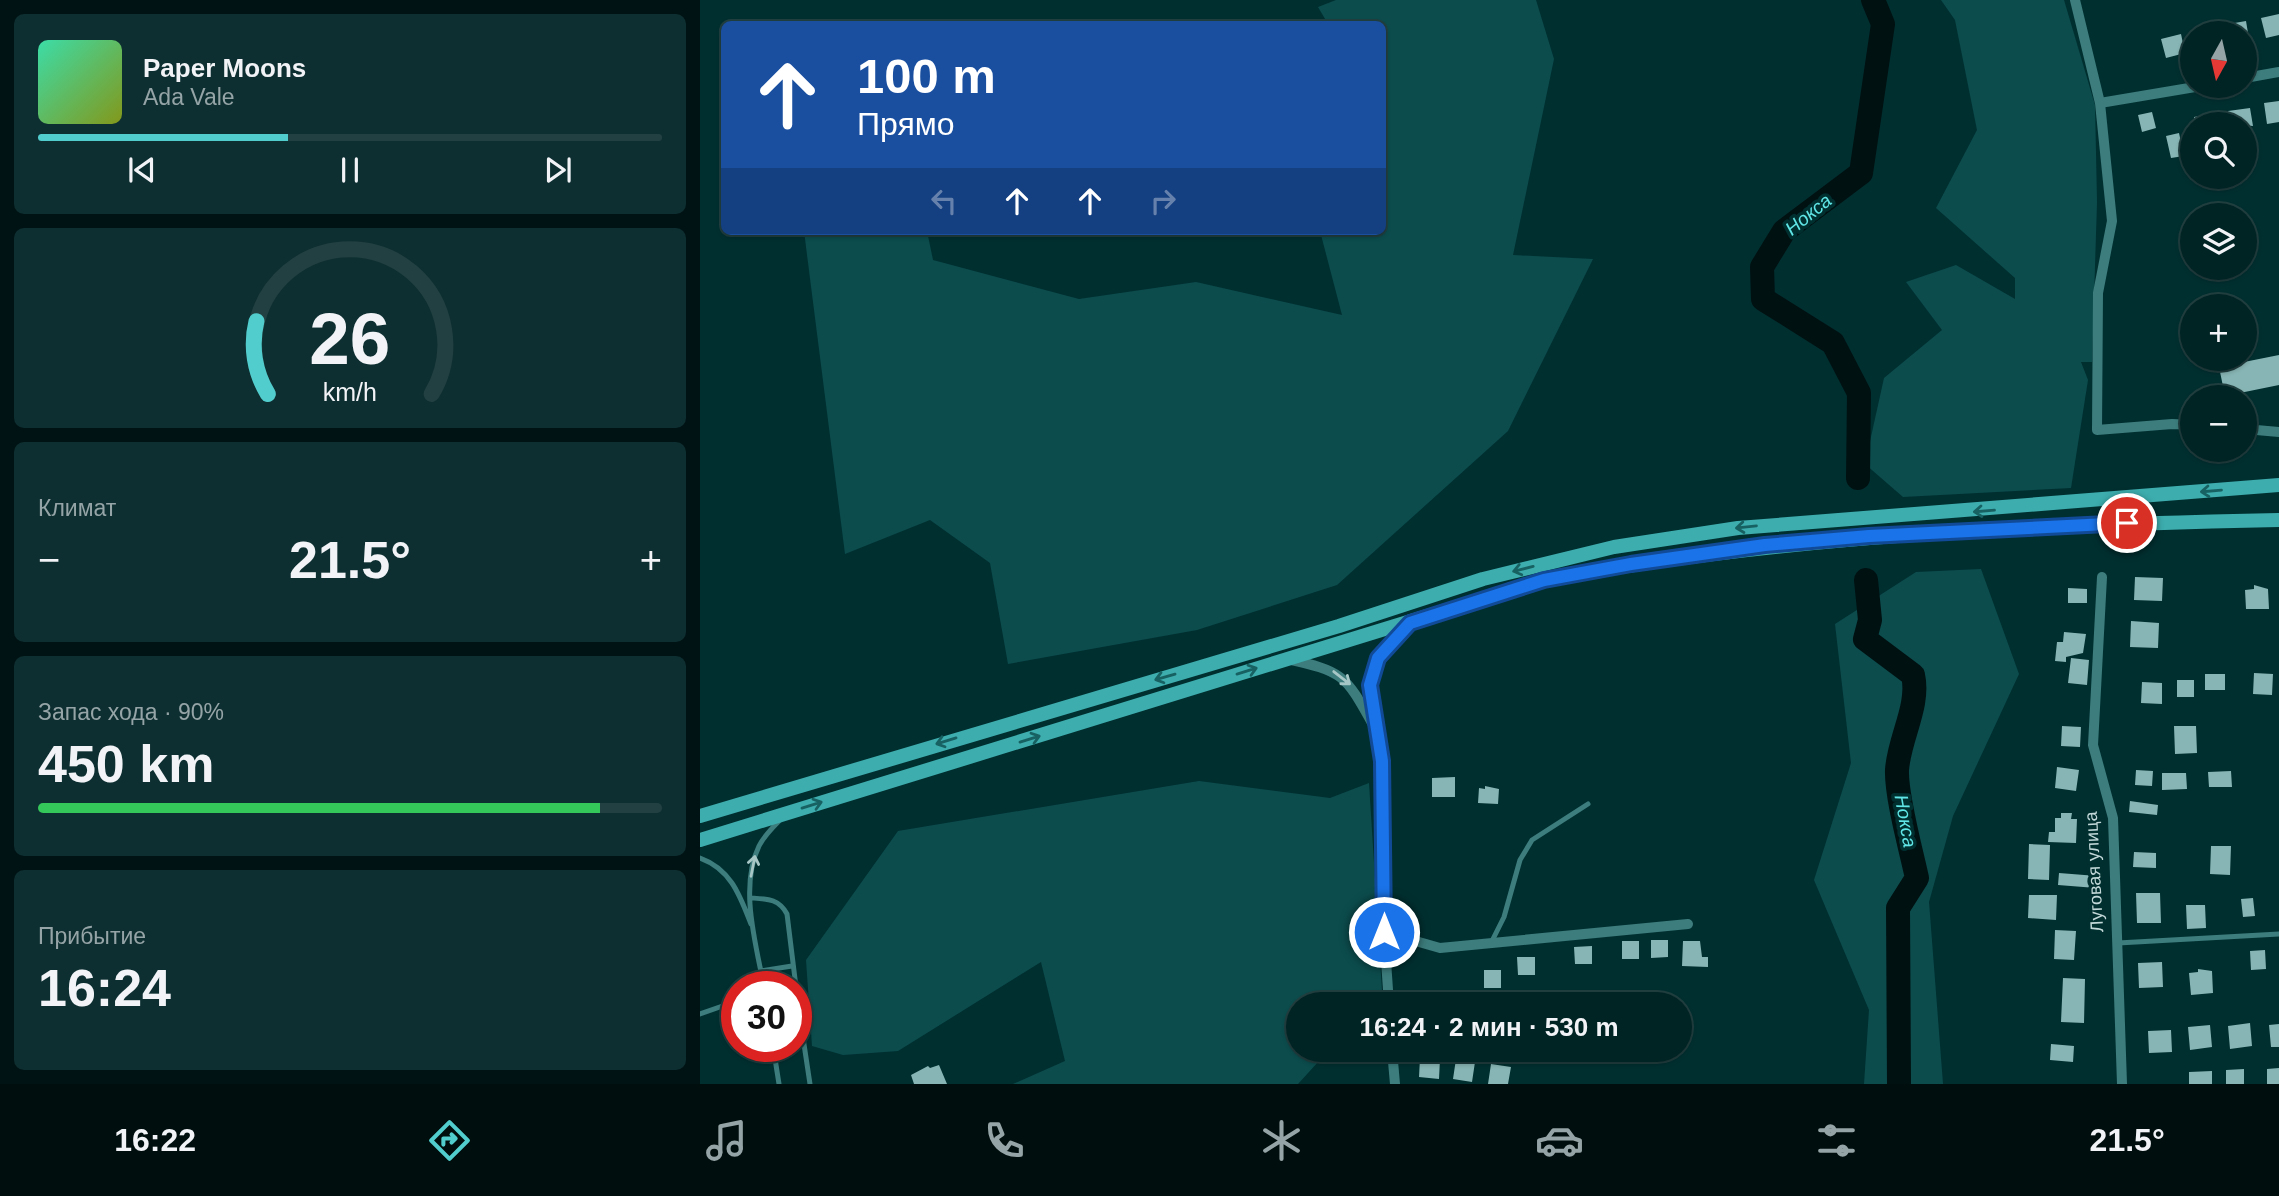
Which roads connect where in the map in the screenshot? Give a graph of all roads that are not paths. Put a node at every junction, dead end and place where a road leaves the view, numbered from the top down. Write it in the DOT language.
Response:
graph roads {
  1 [pos="2075,0"];
  2 [pos="2279,72"];
  3 [pos="2258,76"];
  4 [pos="2180,89"];
  5 [pos="2100,103"];
  6 [pos="2180,424"];
  7 [pos="2257,430"];
  8 [pos="2279,432"];
  9 [pos="2279,485"];
  10 [pos="2279,520"];
  11 [pos="2102,577"];
  12 [pos="1410,623"];
  13 [pos="1285,659"];
  14 [pos="1375,729"];
  15 [pos="1588,804"];
  16 [pos="787,813"];
  17 [pos="700,817"];
  18 [pos="700,839"];
  19 [pos="700,858"];
  20 [pos="752,898"];
  21 [pos="1688,924"];
  22 [pos="753,931"];
  23 [pos="1384,932"];
  24 [pos="2279,934"];
  25 [pos="1491,943"];
  26 [pos="2115,943"];
  27 [pos="793,966"];
  28 [pos="761,971"];
  29 [pos="794,971"];
  30 [pos="1388,992"];
  31 [pos="721,1007"];
  32 [pos="700,1014"];
  33 [pos="776,1062"];
  34 [pos="807,1062"];
  35 [pos="1393,1062"];
  36 [pos="779,1084"];
  37 [pos="810,1084"];
  38 [pos="1395,1084"];
  39 [pos="2122,1084"];
  1 -- 5 [label="street"];
  2 -- 3 [label="street"];
  4 -- 5 [label="street"];
  5 -- 6 [label="street"];
  7 -- 8 [label="street"];
  9 -- 17 [label="main road, one-way"];
  10 -- 12 [label="main road"];
  11 -- 26 [label="street, Луговая улица"];
  12 -- 13 [label="main road"];
  12 -- 14 [label="street"];
  13 -- 14 [label="street, one-way"];
  16 -- 13 [label="main road, one-way"];
  14 -- 23 [label="street"];
  15 -- 25 [label="lane"];
  16 -- 18 [label="main road"];
  20 -- 16 [label="lane, one-way"];
  19 -- 22 [label="lane"];
  20 -- 22 [label="lane"];
  20 -- 27 [label="lane"];
  21 -- 25 [label="street"];
  22 -- 28 [label="lane"];
  23 -- 25 [label="street"];
  23 -- 30 [label="street"];
  24 -- 26 [label="lane"];
  26 -- 39 [label="street, Луговая улица"];
  27 -- 28 [label="lane"];
  27 -- 29 [label="lane"];
  31 -- 32 [label="lane"];
  33 -- 36 [label="lane"];
  34 -- 37 [label="lane"];
  35 -- 38 [label="street"];
}
